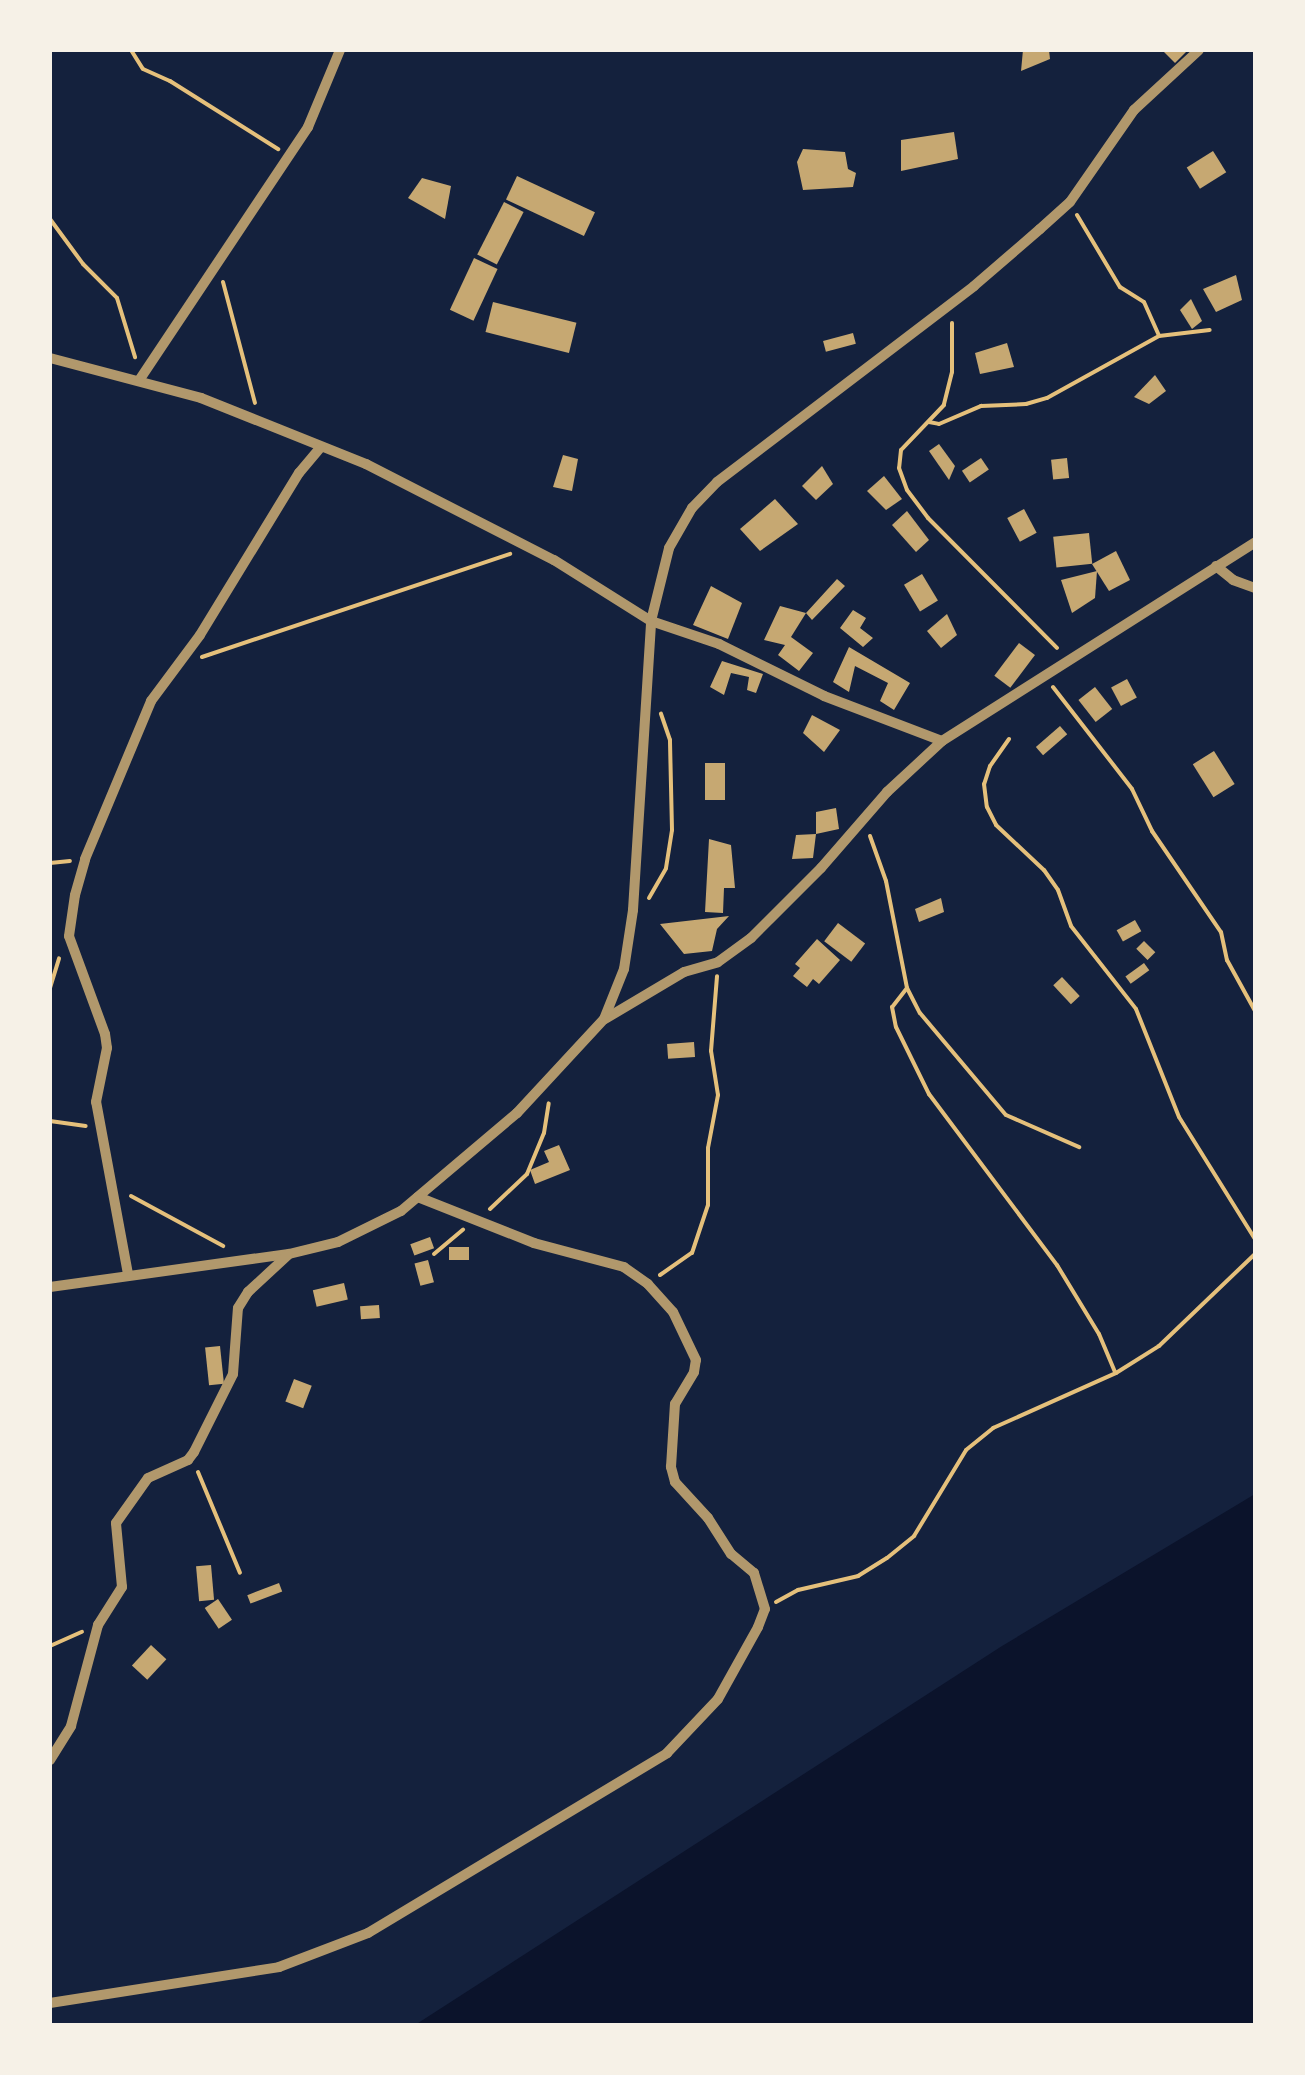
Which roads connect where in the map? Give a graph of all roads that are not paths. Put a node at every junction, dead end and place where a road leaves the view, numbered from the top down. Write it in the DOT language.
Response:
graph roads {
  1 [pos="340,50"];
  2 [pos="1199,50"];
  3 [pos="50,358"];
  4 [pos="140,379"];
  5 [pos="322,446"];
  6 [pos="1255,542"];
  7 [pos="1216,566"];
  8 [pos="1255,588"];
  9 [pos="651,621"];
  10 [pos="942,741"];
  11 [pos="604,1019"];
  12 [pos="418,1197"];
  13 [pos="289,1254"];
  14 [pos="128,1274"];
  15 [pos="50,1287"];
  16 [pos="50,1760"];
  17 [pos="50,2003"];
  1 -- 4 [label="street"];
  2 -- 9 [label="street"];
  3 -- 4 [label="street"];
  4 -- 5 [label="street"];
  5 -- 9 [label="street"];
  5 -- 14 [label="street"];
  6 -- 7 [label="street"];
  7 -- 8 [label="street"];
  7 -- 10 [label="street"];
  9 -- 10 [label="street"];
  9 -- 11 [label="street"];
  10 -- 11 [label="street"];
  11 -- 12 [label="street"];
  12 -- 13 [label="street"];
  12 -- 17 [label="street"];
  13 -- 14 [label="street"];
  13 -- 16 [label="street"];
  14 -- 15 [label="street"];
}
